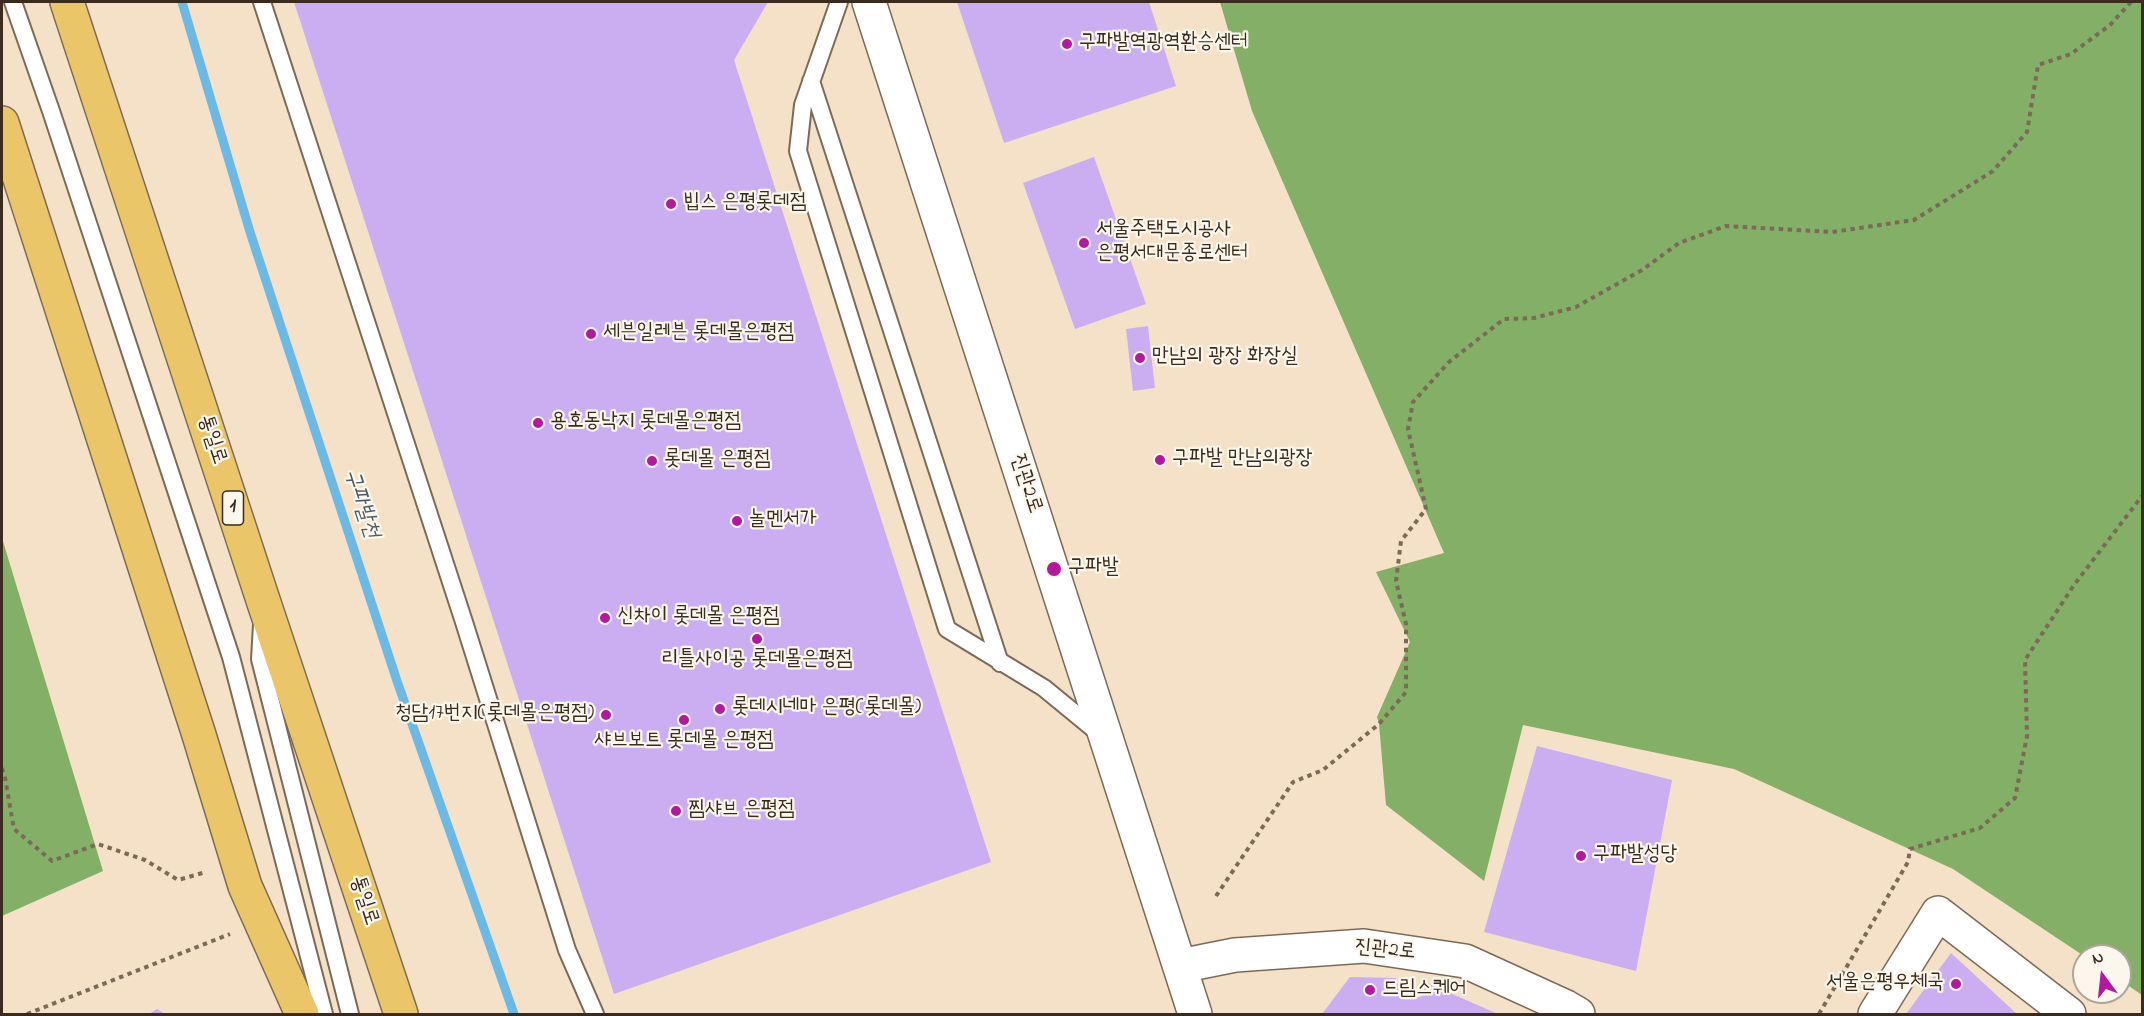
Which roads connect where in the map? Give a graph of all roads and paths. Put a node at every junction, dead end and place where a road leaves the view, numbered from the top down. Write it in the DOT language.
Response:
graph roads {
  1 [pos="13,2"];
  2 [pos="68,2"];
  3 [pos="262,2"];
  4 [pos="839,2"];
  5 [pos="869,2"];
  6 [pos="2131,2"];
  7 [pos="811,81"];
  8 [pos="2,123"];
  9 [pos="2142,496"];
  10 [pos="264,603"];
  11 [pos="1000,663"];
  12 [pos="1108,741"];
  13 [pos="2,768"];
  14 [pos="210,871"];
  15 [pos="1216,896"];
  16 [pos="231,934"];
  17 [pos="1180,966"];
  18 [pos="27,1014"];
  19 [pos="302,1014"];
  20 [pos="324,1014"];
  21 [pos="350,1014"];
  22 [pos="401,1014"];
  23 [pos="595,1014"];
  24 [pos="1195,1014"];
  25 [pos="1578,1014"];
  26 [pos="1819,1014"];
  27 [pos="1875,1014"];
  28 [pos="2069,1014"];
  1 -- 20 [label="lane"];
  2 -- 10 [label="main road, 통일로 / 1"];
  3 -- 23 [label="lane"];
  4 -- 7 [label="lane"];
  5 -- 12 [label="street, 진관2로"];
  6 -- 15 [label="path"];
  7 -- 11 [label="lane"];
  7 -- 11 [label="lane"];
  8 -- 19 [label="main road"];
  9 -- 26 [label="path"];
  10 -- 21 [label="lane"];
  10 -- 22 [label="main road, 통일로 / 1"];
  11 -- 12 [label="lane"];
  12 -- 17 [label="street, 진관2로"];
  13 -- 14 [label="path"];
  16 -- 18 [label="path"];
  17 -- 24 [label="street, 진관2로"];
  17 -- 25 [label="street, 진관2로"];
  27 -- 28 [label="street"];
}
